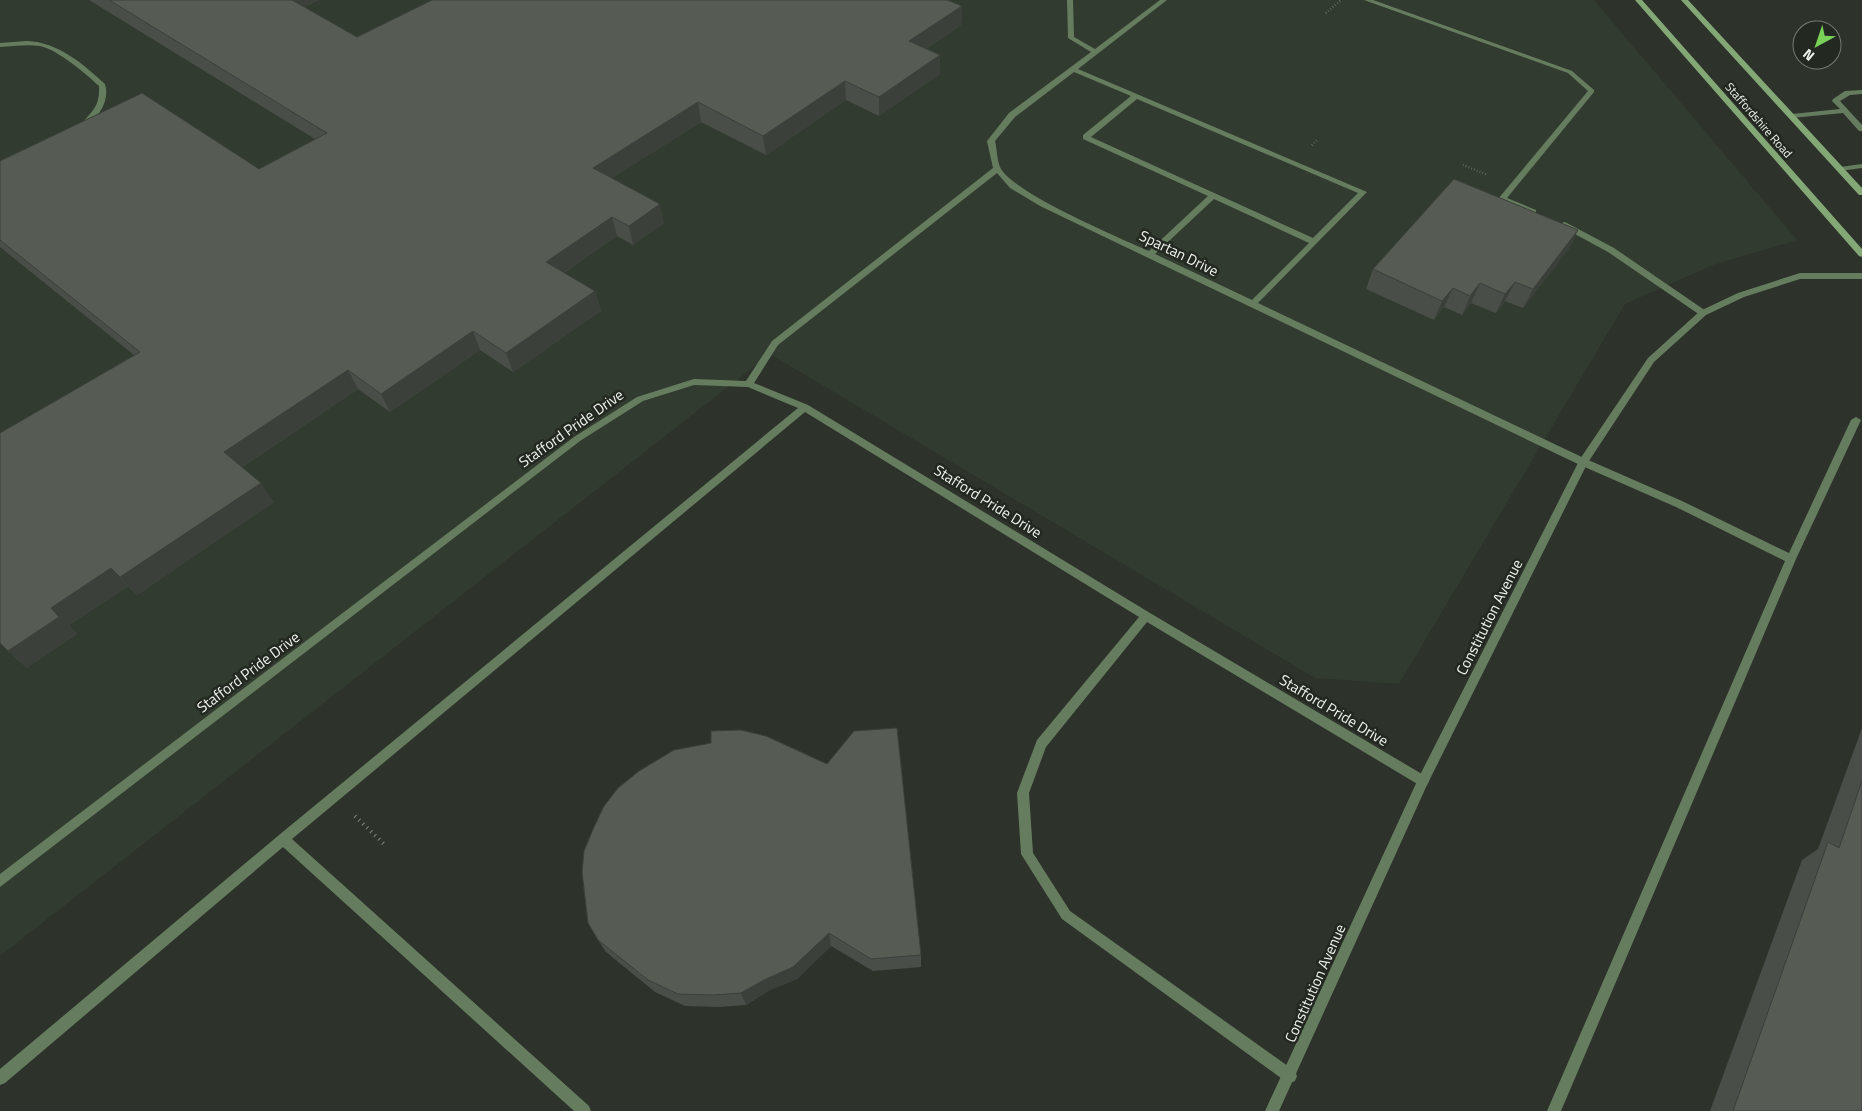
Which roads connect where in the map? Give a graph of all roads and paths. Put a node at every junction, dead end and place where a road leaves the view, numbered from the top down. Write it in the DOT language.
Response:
graph roads {
  1 [pos="1070,0"];
  2 [pos="1164,0"];
  3 [pos="1341,0"];
  4 [pos="1367,0"];
  5 [pos="1638,0"];
  6 [pos="1684,0"];
  7 [pos="1326,13"];
  8 [pos="0,45"];
  9 [pos="1096,52"];
  10 [pos="1073,69"];
  11 [pos="1862,92"];
  12 [pos="1136,96"];
  13 [pos="1845,111"];
  14 [pos="1792,116"];
  15 [pos="80,128"];
  16 [pos="1862,129"];
  17 [pos="1862,166"];
  18 [pos="997,169"];
  19 [pos="1840,170"];
  20 [pos="1862,193"];
  21 [pos="1213,195"];
  22 [pos="1544,217"];
  23 [pos="1561,224"];
  24 [pos="1314,242"];
  25 [pos="1862,254"];
  26 [pos="1150,255"];
  27 [pos="1862,276"];
  28 [pos="1253,304"];
  29 [pos="1703,313"];
  30 [pos="749,384"];
  31 [pos="805,407"];
  32 [pos="1856,420"];
  33 [pos="1583,462"];
  34 [pos="1791,559"];
  35 [pos="1146,616"];
  36 [pos="1424,781"];
  37 [pos="334,797"];
  38 [pos="283,839"];
  39 [pos="385,845"];
  40 [pos="0,881"];
  41 [pos="1290,1076"];
  42 [pos="0,1078"];
  43 [pos="584,1111"];
  44 [pos="1272,1111"];
  45 [pos="1554,1111"];
  1 -- 9 [label="street"];
  2 -- 9 [label="street"];
  3 -- 7 [label="path"];
  4 -- 22 [label="street"];
  5 -- 25 [label="main road, Staffordshire Road"];
  6 -- 14 [label="main road, Staffordshire Road"];
  8 -- 15 [label="street"];
  9 -- 10 [label="street"];
  10 -- 12 [label="street"];
  10 -- 18 [label="street"];
  11 -- 13 [label="street"];
  12 -- 21 [label="street"];
  12 -- 24 [label="street"];
  13 -- 14 [label="street"];
  13 -- 16 [label="street"];
  14 -- 19 [label="main road, Staffordshire Road"];
  17 -- 19 [label="street"];
  18 -- 26 [label="street, Spartan Drive"];
  18 -- 30 [label="street"];
  19 -- 20 [label="main road, Staffordshire Road"];
  21 -- 24 [label="street"];
  21 -- 26 [label="street"];
  23 -- 29 [label="street"];
  24 -- 28 [label="street"];
  26 -- 28 [label="street, Spartan Drive"];
  27 -- 29 [label="street, Constitution Avenue"];
  28 -- 33 [label="street, Spartan Drive"];
  29 -- 33 [label="street, Constitution Avenue"];
  30 -- 31 [label="street, Stafford Pride Drive"];
  30 -- 40 [label="street, Stafford Pride Drive"];
  31 -- 35 [label="street, Stafford Pride Drive"];
  31 -- 37 [label="street"];
  32 -- 34 [label="street"];
  33 -- 34 [label="street, Spartan Drive"];
  33 -- 36 [label="street, Constitution Avenue"];
  34 -- 45 [label="street"];
  35 -- 36 [label="street, Stafford Pride Drive"];
  35 -- 41 [label="street"];
  36 -- 41 [label="street, Constitution Avenue"];
  37 -- 38 [label="street"];
  37 -- 39 [label="path"];
  38 -- 42 [label="street"];
  38 -- 43 [label="street"];
  41 -- 44 [label="street, Constitution Avenue"];
}
